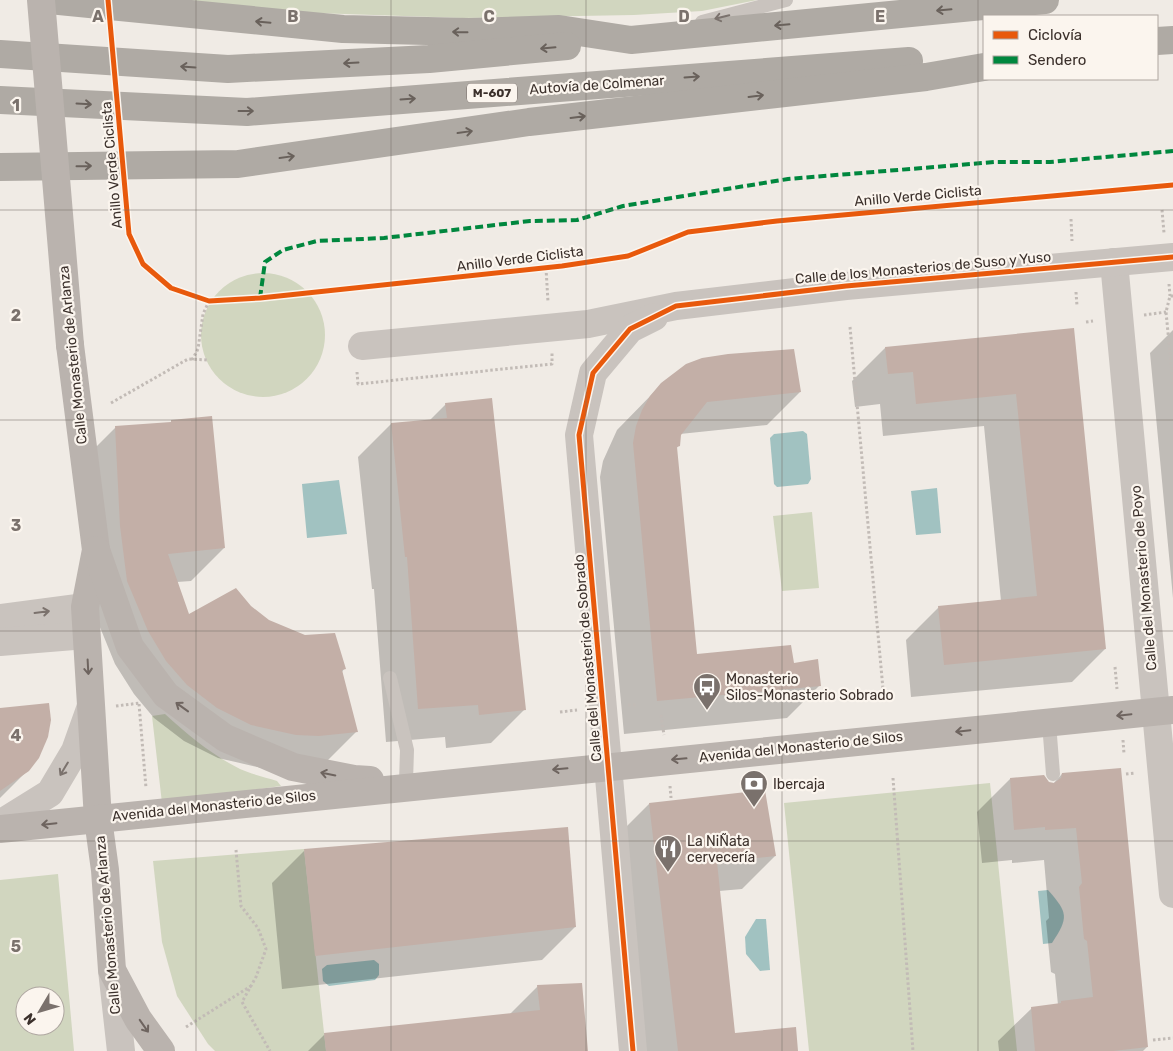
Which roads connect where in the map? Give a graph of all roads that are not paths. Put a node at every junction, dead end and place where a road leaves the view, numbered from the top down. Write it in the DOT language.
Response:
graph roads {
  1 [pos="41,0"];
  2 [pos="49,0"];
  3 [pos="786,0"];
  4 [pos="1045,0"];
  5 [pos="631,40"];
  6 [pos="1173,40"];
  7 [pos="1158,41"];
  8 [pos="0,54"];
  9 [pos="983,55"];
  10 [pos="983,67"];
  11 [pos="0,100"];
  12 [pos="0,167"];
  13 [pos="1173,256"];
  14 [pos="1114,262"];
  15 [pos="676,306"];
  16 [pos="359,356"];
  17 [pos="96,550"];
  18 [pos="85,607"];
  19 [pos="0,618"];
  20 [pos="86,635"];
  21 [pos="0,642"];
  22 [pos="390,678"];
  23 [pos="90,709"];
  24 [pos="1164,711"];
  25 [pos="1049,723"];
  26 [pos="609,765"];
  27 [pos="1053,774"];
  28 [pos="417,783"];
  29 [pos="98,819"];
  30 [pos="0,824"];
  31 [pos="0,829"];
  32 [pos="1173,894"];
  33 [pos="112,970"];
  34 [pos="121,1051"];
  35 [pos="161,1051"];
  36 [pos="633,1051"];
  1 -- 17 [label="street, Calle Monasterio de Arlanza, bridge"];
  5 -- 2 [label="highway, one-way"];
  3 -- 5 [label="lane, one-way"];
  4 -- 5 [label="highway, one-way"];
  5 -- 8 [label="highway, one-way"];
  6 -- 7 [label="highway"];
  11 -- 9 [label="highway, Autovía de Colmenar / M-607, one-way"];
  12 -- 10 [label="highway, one-way"];
  13 -- 14 [label="street, Calle de los Monasterios de Suso y Yuso"];
  14 -- 15 [label="street, Calle de los Monasterios de Suso y Yuso"];
  14 -- 24 [label="street, Calle del Monasterio de Poyo"];
  15 -- 16 [label="street, Calle de los Monasterios de Suso y Yuso"];
  15 -- 26 [label="street, Calle del Monasterio de Sobrado"];
  17 -- 18 [label="street, Calle Monasterio de Arlanza"];
  28 -- 17 [label="street, Avenida del Monasterio de Silos, one-way"];
  19 -- 18 [label="street, one-way"];
  18 -- 20 [label="street, Calle Monasterio de Arlanza"];
  20 -- 21 [label="street"];
  20 -- 23 [label="street, Calle Monasterio de Arlanza, one-way"];
  22 -- 28 [label="lane"];
  23 -- 29 [label="street, Calle Monasterio de Arlanza"];
  23 -- 30 [label="street, Calle Monasterio de Arlanza, one-way"];
  24 -- 25 [label="street, Avenida del Monasterio de Silos, one-way"];
  24 -- 32 [label="street, Calle del Monasterio de Poyo"];
  25 -- 26 [label="street, Avenida del Monasterio de Silos, one-way"];
  25 -- 27 [label="lane"];
  26 -- 28 [label="street, Avenida del Monasterio de Silos, one-way"];
  26 -- 36 [label="street, Calle del Monasterio de Sobrado"];
  28 -- 29 [label="street, Avenida del Monasterio de Silos"];
  29 -- 31 [label="street, Avenida del Monasterio de Silos, one-way"];
  29 -- 33 [label="street, Calle Monasterio de Arlanza"];
  33 -- 34 [label="street, Calle Monasterio de Arlanza"];
  33 -- 35 [label="street, one-way"];
}
